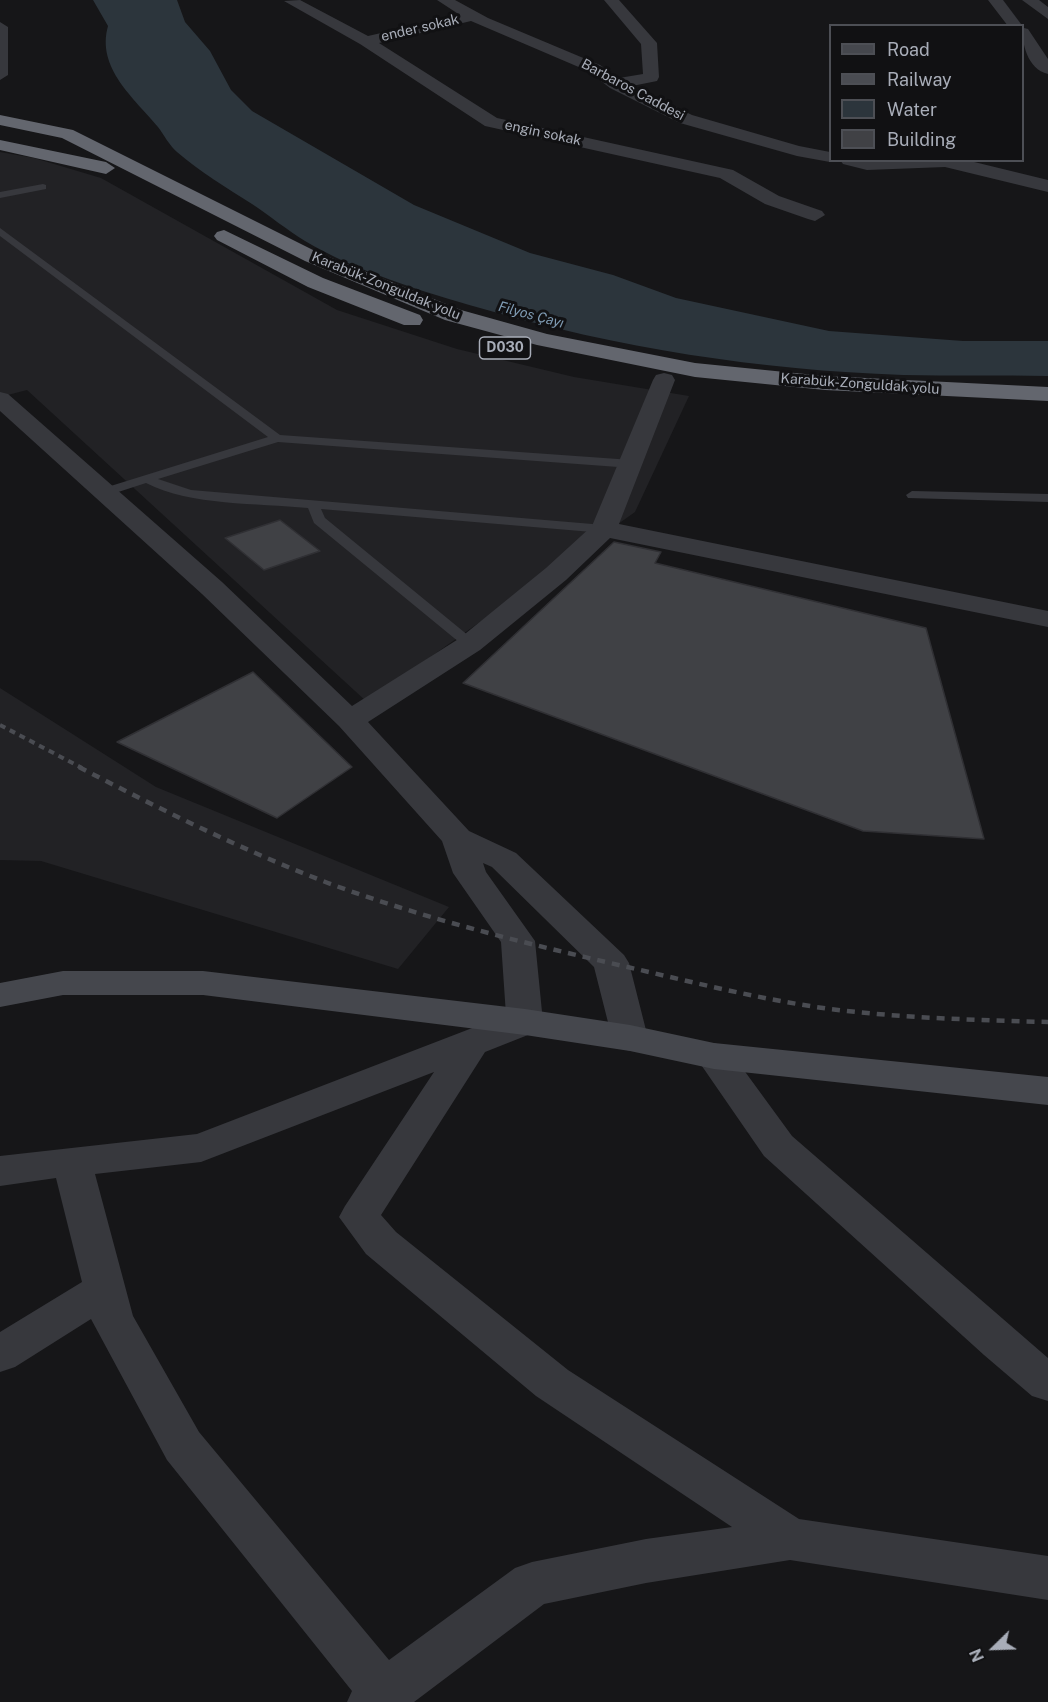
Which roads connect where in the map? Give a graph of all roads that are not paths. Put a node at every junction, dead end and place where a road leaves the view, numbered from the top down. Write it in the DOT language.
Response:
graph roads {
  1 [pos="444,0"];
  2 [pos="995,0"];
  3 [pos="1029,0"];
  4 [pos="298,1"];
  5 [pos="622,5"];
  6 [pos="1048,14"];
  7 [pos="473,16"];
  8 [pos="1015,24"];
  9 [pos="0,27"];
  10 [pos="1027,37"];
  11 [pos="366,41"];
  12 [pos="1048,41"];
  13 [pos="1048,69"];
  14 [pos="1,73"];
  15 [pos="616,84"];
  16 [pos="0,120"];
  17 [pos="0,145"];
  18 [pos="829,157"];
  19 [pos="858,162"];
  20 [pos="919,162"];
  21 [pos="949,162"];
  22 [pos="1048,186"];
  23 [pos="43,187"];
  24 [pos="0,195"];
  25 [pos="815,215"];
  26 [pos="0,231"];
  27 [pos="664,380"];
  28 [pos="1048,393"];
  29 [pos="0,399"];
  30 [pos="1048,407"];
  31 [pos="277,438"];
  32 [pos="632,464"];
  33 [pos="147,479"];
  34 [pos="105,492"];
  35 [pos="912,495"];
  36 [pos="1048,498"];
  37 [pos="313,504"];
  38 [pos="604,529"];
  39 [pos="1048,619"];
  40 [pos="470,644"];
  41 [pos="350,720"];
  42 [pos="457,838"];
  43 [pos="0,995"];
  44 [pos="525,1022"];
  45 [pos="630,1038"];
  46 [pos="472,1043"];
  47 [pos="714,1056"];
  48 [pos="1048,1091"];
  49 [pos="72,1161"];
  50 [pos="0,1171"];
  51 [pos="104,1289"];
  52 [pos="0,1354"];
  53 [pos="1048,1383"];
  54 [pos="790,1539"];
  55 [pos="1048,1578"];
  56 [pos="379,1698"];
  1 -- 7 [label="street, Barbaros Caddesi"];
  2 -- 8 [label="street"];
  3 -- 6 [label="street"];
  4 -- 11 [label="street, engin sokak"];
  5 -- 15 [label="street"];
  7 -- 11 [label="street, ender sokak"];
  7 -- 15 [label="street, Barbaros Caddesi"];
  9 -- 14 [label="street"];
  10 -- 12 [label="street"];
  10 -- 13 [label="street"];
  11 -- 25 [label="street, engin sokak"];
  15 -- 18 [label="street, Barbaros Caddesi"];
  16 -- 28 [label="highway, Karabük-Zonguldak yolu / D030"];
  17 -- 27 [label="highway, Karabük-Zonguldak yolu / D030"];
  19 -- 20 [label="street"];
  21 -- 22 [label="street"];
  23 -- 24 [label="lane"];
  26 -- 31 [label="lane"];
  27 -- 30 [label="highway, Karabük-Zonguldak yolu / D030"];
  27 -- 32 [label="street"];
  29 -- 34 [label="street"];
  31 -- 32 [label="lane"];
  31 -- 33 [label="lane"];
  32 -- 38 [label="street"];
  33 -- 34 [label="lane"];
  33 -- 37 [label="lane"];
  34 -- 41 [label="street"];
  35 -- 36 [label="lane"];
  37 -- 38 [label="lane"];
  37 -- 40 [label="lane"];
  38 -- 39 [label="street"];
  38 -- 40 [label="street"];
  40 -- 41 [label="street"];
  41 -- 42 [label="street"];
  42 -- 44 [label="street"];
  42 -- 45 [label="street"];
  43 -- 44 [label="main road"];
  44 -- 45 [label="main road"];
  44 -- 46 [label="street"];
  45 -- 47 [label="main road"];
  46 -- 49 [label="street"];
  46 -- 54 [label="street"];
  47 -- 48 [label="main road"];
  47 -- 53 [label="street"];
  49 -- 50 [label="street"];
  49 -- 51 [label="street"];
  51 -- 52 [label="street"];
  51 -- 56 [label="street"];
  54 -- 55 [label="street"];
  54 -- 56 [label="street"];
}
